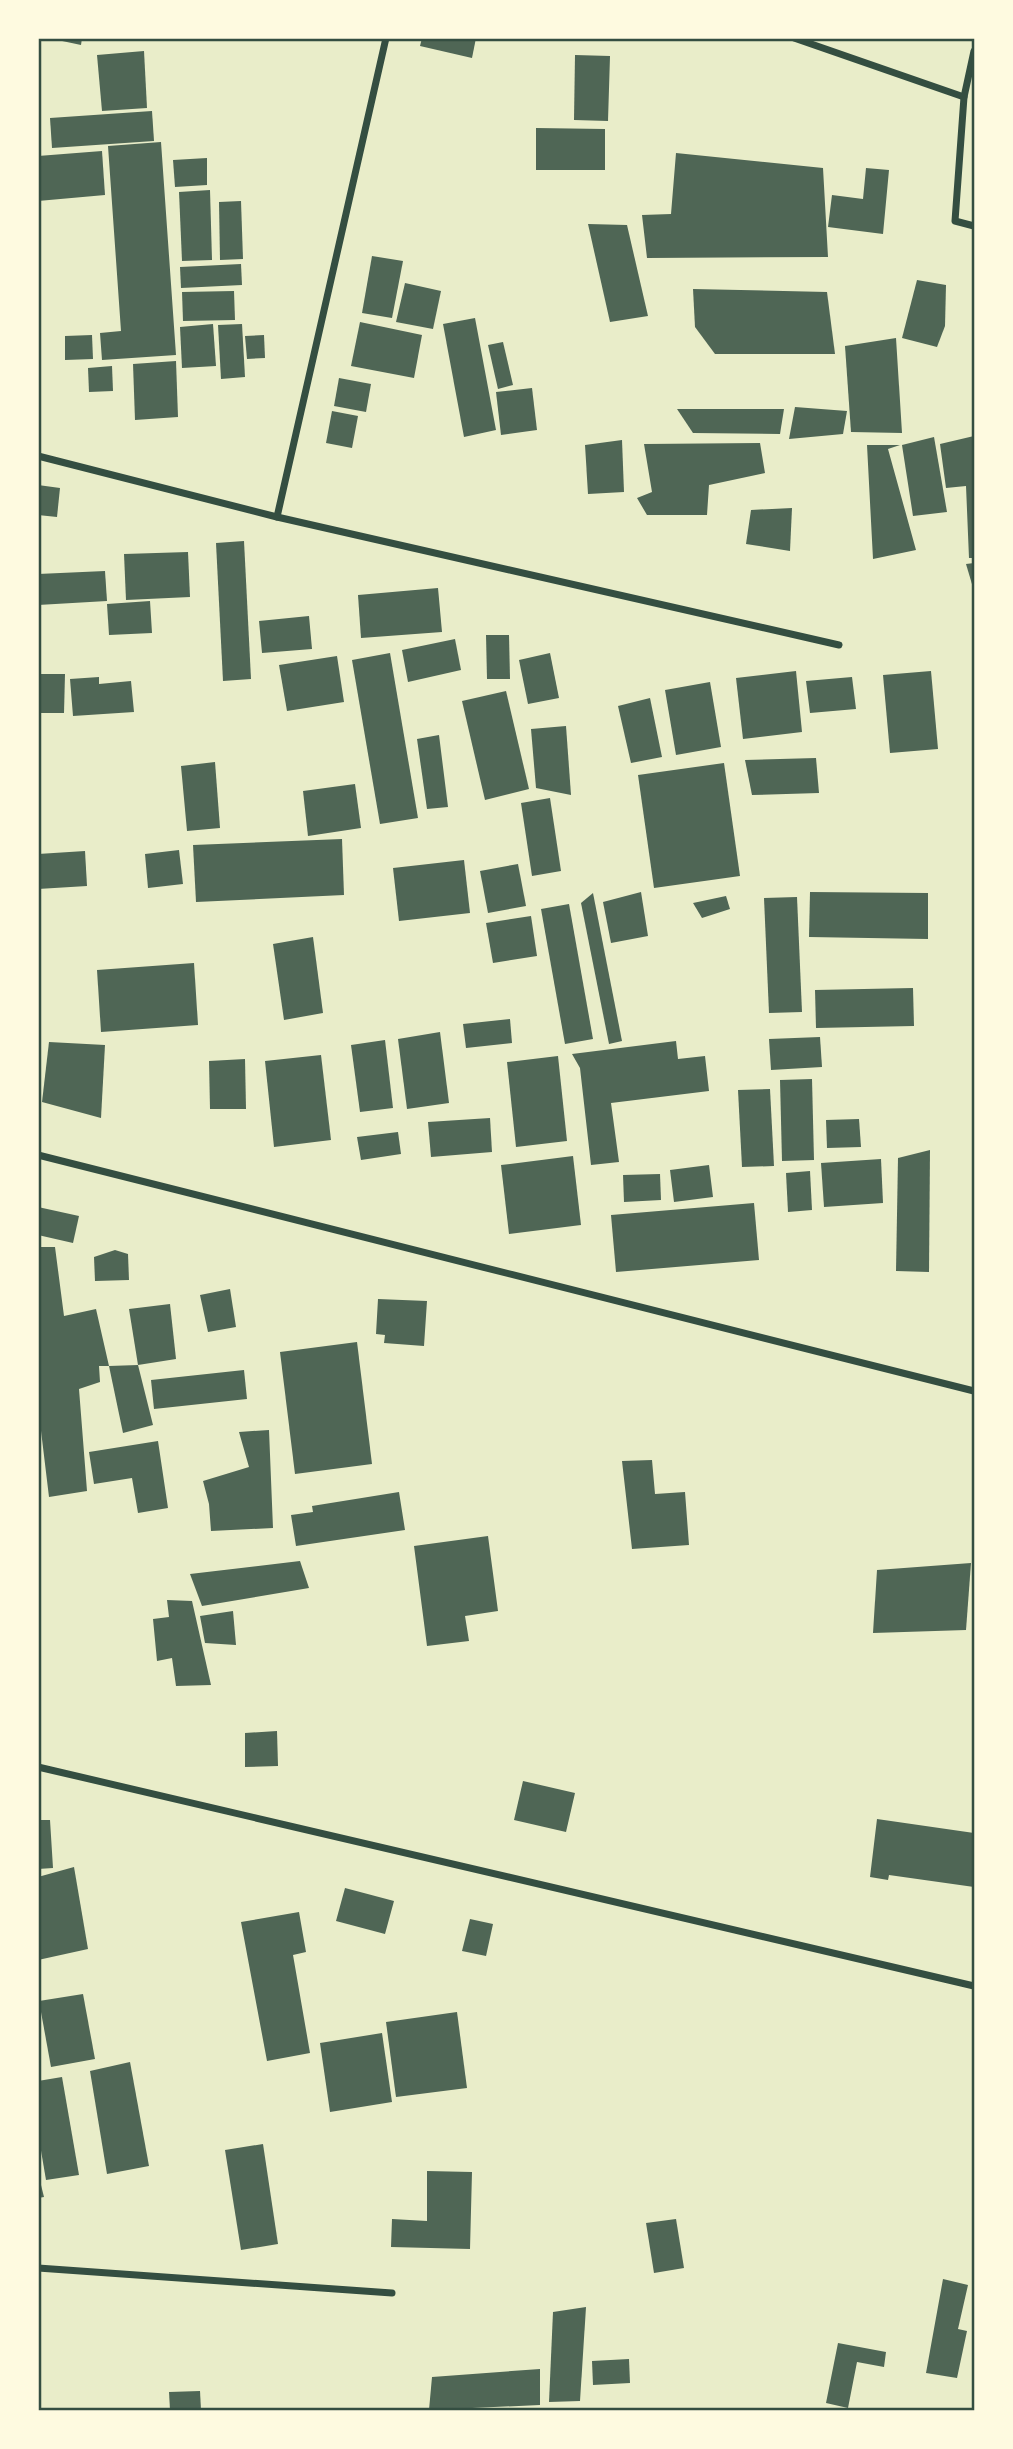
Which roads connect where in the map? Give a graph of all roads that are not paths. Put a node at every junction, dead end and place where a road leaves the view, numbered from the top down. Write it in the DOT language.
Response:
graph roads {
  1 [pos="386,38"];
  2 [pos="794,38"];
  3 [pos="975,51"];
  4 [pos="964,97"];
  5 [pos="975,226"];
  6 [pos="38,456"];
  7 [pos="277,517"];
  8 [pos="839,645"];
  9 [pos="38,1155"];
  10 [pos="975,1391"];
  11 [pos="38,1767"];
  12 [pos="975,1986"];
  13 [pos="38,2268"];
  14 [pos="392,2293"];
  1 -- 7 [label="street"];
  2 -- 4 [label="street"];
  3 -- 4 [label="street"];
  4 -- 5 [label="street"];
  6 -- 7 [label="street"];
  7 -- 8 [label="street"];
  9 -- 10 [label="street"];
  11 -- 12 [label="street"];
  13 -- 14 [label="street"];
}
